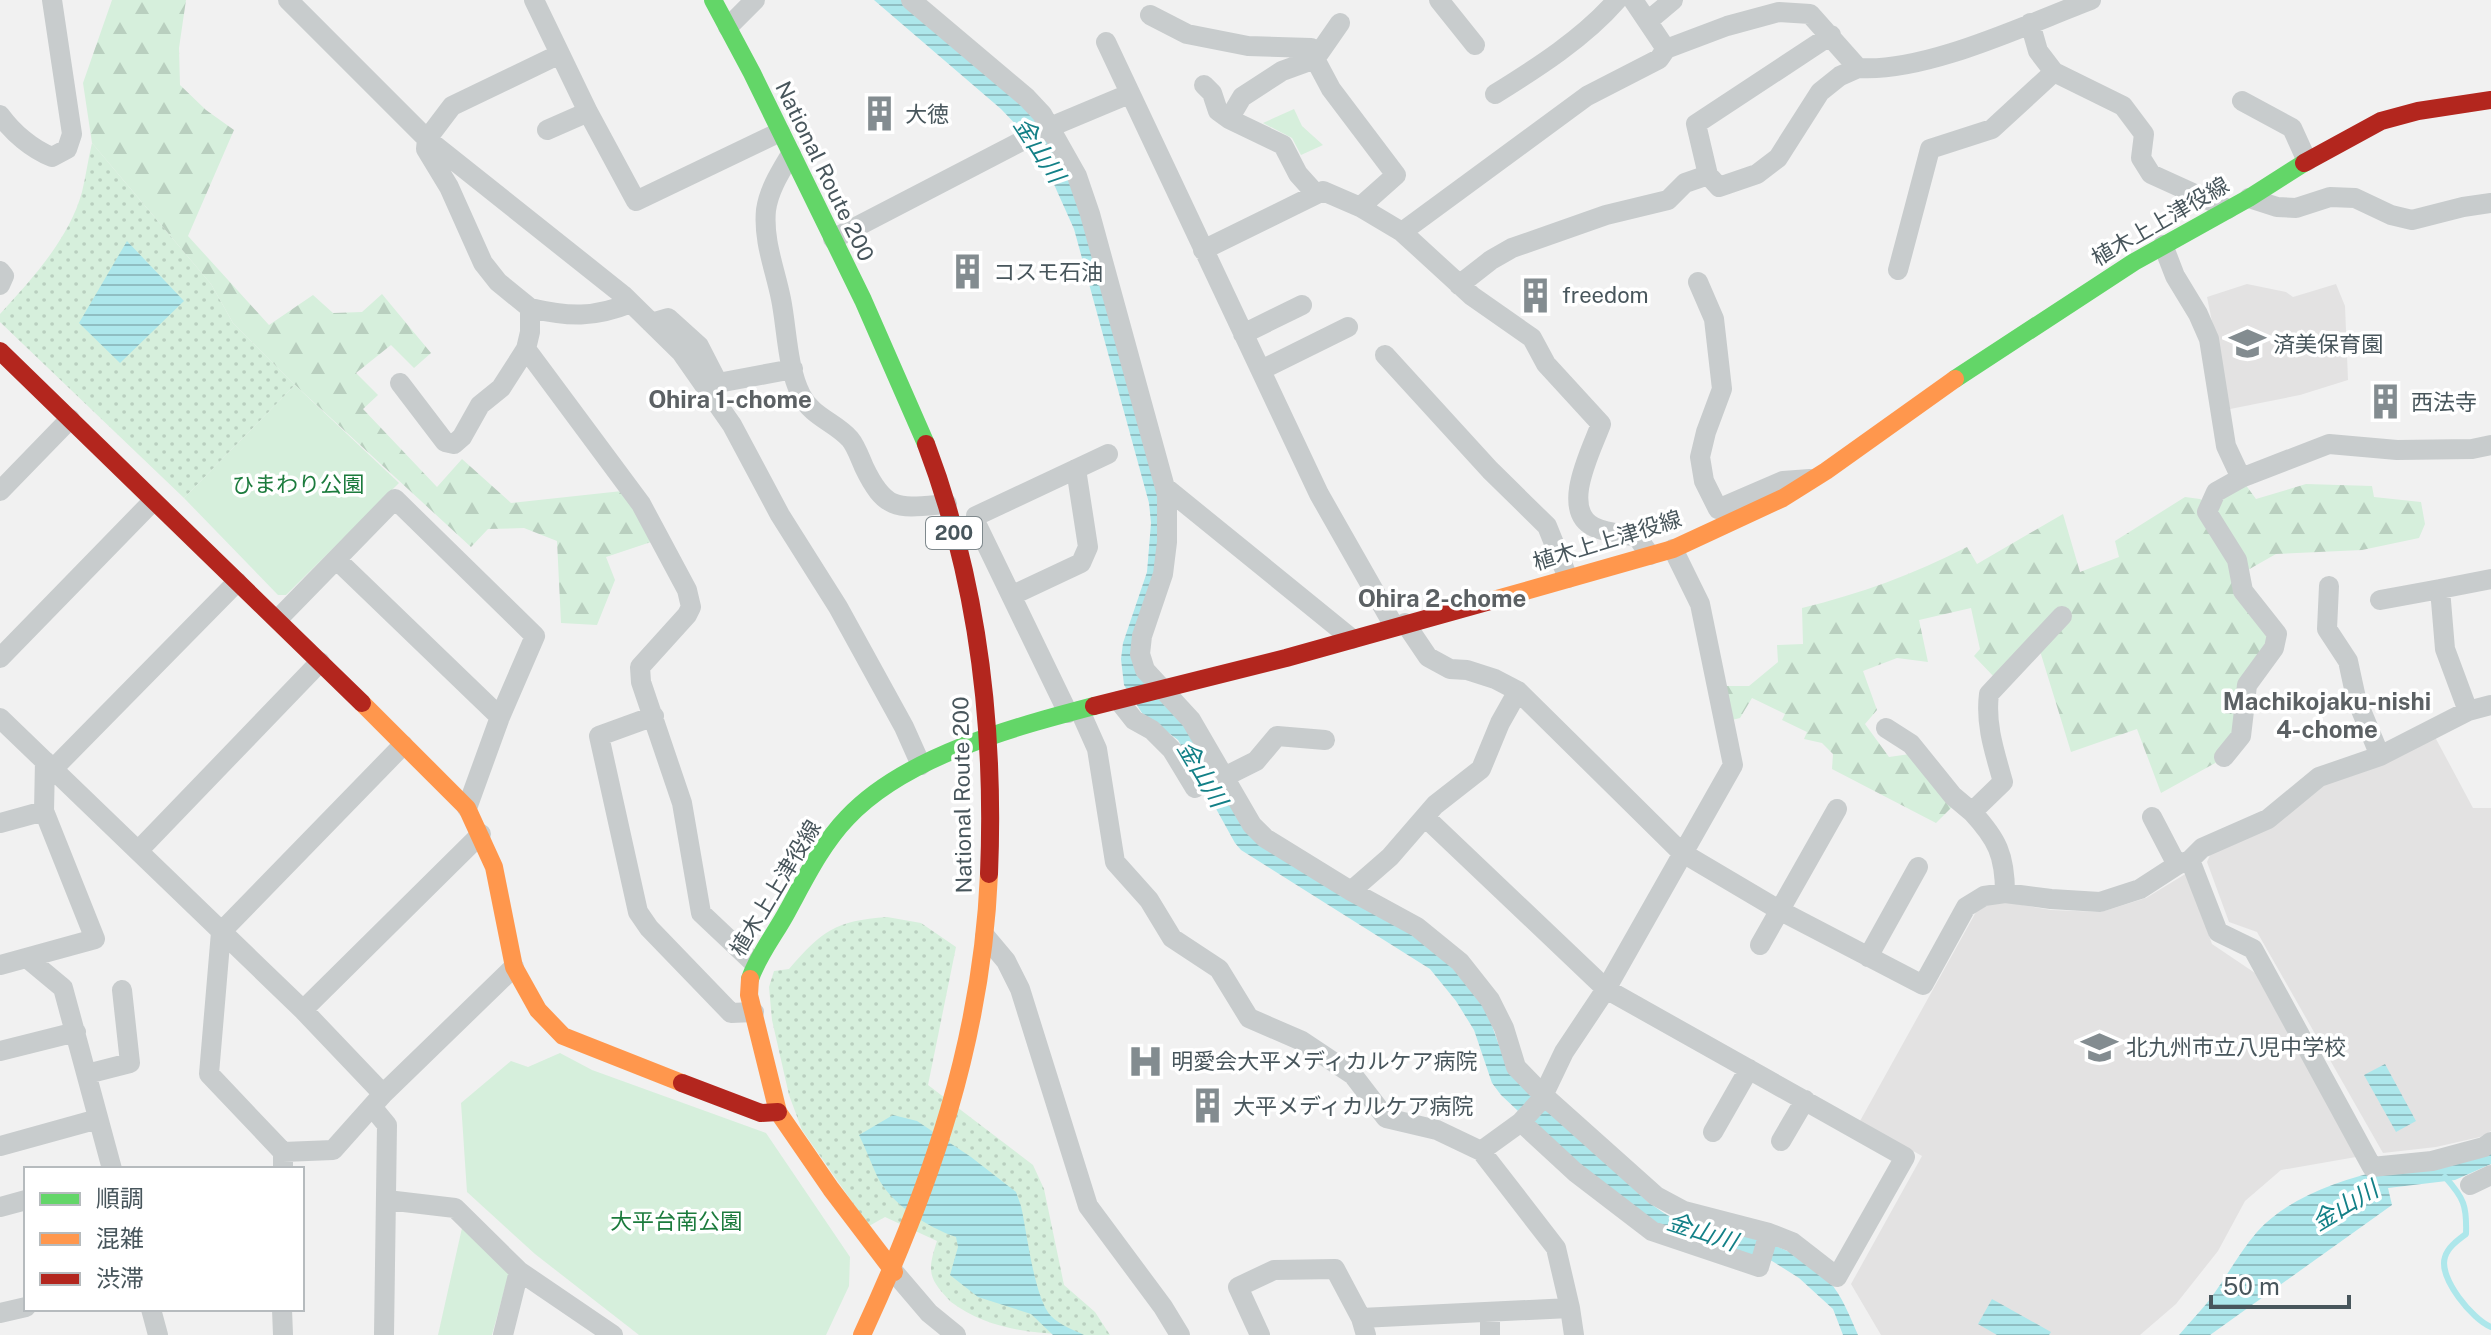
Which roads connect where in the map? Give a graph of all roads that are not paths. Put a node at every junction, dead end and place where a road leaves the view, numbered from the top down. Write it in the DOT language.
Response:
graph roads {
  1 [pos="52,0"];
  2 [pos="288,0"];
  3 [pos="534,0"];
  4 [pos="713,0"];
  5 [pos="755,0"];
  6 [pos="911,0"];
  7 [pos="1439,0"];
  8 [pos="1617,0"];
  9 [pos="1633,0"];
  10 [pos="1673,0"];
  11 [pos="2091,0"];
  12 [pos="1150,15"];
  13 [pos="1648,21"];
  14 [pos="1340,23"];
  15 [pos="2030,23"];
  16 [pos="728,27"];
  17 [pos="1831,35"];
  18 [pos="1106,42"];
  19 [pos="1475,45"];
  20 [pos="1666,49"];
  21 [pos="560,54"];
  22 [pos="1315,59"];
  23 [pos="1858,68"];
  24 [pos="2054,72"];
  25 [pos="1204,85"];
  26 [pos="1129,94"];
  27 [pos="1495,94"];
  28 [pos="2491,100"];
  29 [pos="2242,101"];
  30 [pos="588,112"];
  31 [pos="0,115"];
  32 [pos="1229,119"];
  33 [pos="1047,128"];
  34 [pos="547,130"];
  35 [pos="780,132"];
  36 [pos="427,139"];
  37 [pos="791,154"];
  38 [pos="2307,161"];
  39 [pos="1708,175"];
  40 [pos="1316,194"];
  41 [pos="2249,198"];
  42 [pos="2491,203"];
  43 [pos="1360,207"];
  44 [pos="2228,209"];
  45 [pos="1402,232"];
  46 [pos="833,239"];
  47 [pos="2163,245"];
  48 [pos="1203,250"];
  49 [pos="1898,270"];
  50 [pos="0,271"];
  51 [pos="1698,282"];
  52 [pos="0,285"];
  53 [pos="1459,285"];
  54 [pos="631,303"];
  55 [pos="1302,305"];
  56 [pos="530,308"];
  57 [pos="651,323"];
  58 [pos="1348,327"];
  59 [pos="1243,334"];
  60 [pos="526,349"];
  61 [pos="0,351"];
  62 [pos="1385,355"];
  63 [pos="793,369"];
  64 [pos="1261,370"];
  65 [pos="400,383"];
  66 [pos="70,419"];
  67 [pos="2491,445"];
  68 [pos="1108,454"];
  69 [pos="1076,469"];
  70 [pos="2241,478"];
  71 [pos="1815,479"];
  72 [pos="1165,487"];
  73 [pos="0,491"];
  74 [pos="153,501"];
  75 [pos="947,504"];
  76 [pos="976,516"];
  77 [pos="953,526"];
  78 [pos="1673,549"];
  79 [pos="1650,555"];
  80 [pos="337,560"];
  81 [pos="1568,578"];
  82 [pos="2491,579"];
  83 [pos="237,582"];
  84 [pos="2329,586"];
  85 [pos="2440,589"];
  86 [pos="1013,595"];
  87 [pos="2380,600"];
  88 [pos="2062,616"];
  89 [pos="278,619"];
  90 [pos="1400,625"];
  91 [pos="1352,639"];
  92 [pos="0,658"];
  93 [pos="320,662"];
  94 [pos="1156,691"];
  95 [pos="1518,691"];
  96 [pos="1123,700"];
  97 [pos="2491,705"];
  98 [pos="2468,711"];
  99 [pos="1074,712"];
  100 [pos="654,716"];
  101 [pos="500,717"];
  102 [pos="0,718"];
  103 [pos="1886,728"];
  104 [pos="989,737"];
  105 [pos="1325,740"];
  106 [pos="403,745"];
  107 [pos="2380,756"];
  108 [pos="2224,757"];
  109 [pos="49,765"];
  110 [pos="921,765"];
  111 [pos="1224,777"];
  112 [pos="1195,788"];
  113 [pos="467,808"];
  114 [pos="1837,809"];
  115 [pos="44,811"];
  116 [pos="1972,812"];
  117 [pos="1425,817"];
  118 [pos="2152,817"];
  119 [pos="0,823"];
  120 [pos="481,834"];
  121 [pos="138,851"];
  122 [pos="1681,852"];
  123 [pos="2184,862"];
  124 [pos="1918,867"];
  125 [pos="1351,891"];
  126 [pos="2005,893"];
  127 [pos="1779,910"];
  128 [pos="221,932"];
  129 [pos="985,936"];
  130 [pos="1760,945"];
  131 [pos="1868,957"];
  132 [pos="27,958"];
  133 [pos="755,964"];
  134 [pos="0,965"];
  135 [pos="514,967"];
  136 [pos="1606,989"];
  137 [pos="122,990"];
  138 [pos="303,1010"];
  139 [pos="754,1012"];
  140 [pos="76,1032"];
  141 [pos="0,1051"];
  142 [pos="1749,1069"];
  143 [pos="87,1074"];
  144 [pos="1542,1098"];
  145 [pos="1805,1100"];
  146 [pos="378,1101"];
  147 [pos="778,1112"];
  148 [pos="98,1119"];
  149 [pos="1523,1120"];
  150 [pos="1713,1132"];
  151 [pos="1781,1141"];
  152 [pos="2491,1142"];
  153 [pos="0,1146"];
  154 [pos="1481,1151"];
  155 [pos="283,1160"];
  156 [pos="111,1167"];
  157 [pos="2491,1175"];
  158 [pos="2470,1185"];
  159 [pos="387,1200"];
  160 [pos="24,1201"];
  161 [pos="0,1207"];
  162 [pos="1766,1244"];
  163 [pos="519,1271"];
  164 [pos="894,1272"];
  165 [pos="24,1307"];
  166 [pos="1570,1308"];
  167 [pos="152,1311"];
  168 [pos="282,1311"];
  169 [pos="0,1313"];
  170 [pos="1490,1313"];
  171 [pos="1363,1326"];
  172 [pos="158,1335"];
  173 [pos="283,1335"];
  174 [pos="384,1335"];
  175 [pos="503,1335"];
  176 [pos="613,1335"];
  177 [pos="862,1335"];
  178 [pos="956,1335"];
  179 [pos="1180,1335"];
  180 [pos="1260,1335"];
  181 [pos="1490,1335"];
  182 [pos="1574,1335"];
  1 -- 31 [label="street"];
  2 -- 36 [label="street"];
  3 -- 21 [label="street"];
  4 -- 16 [label="main road, National Route 200 / 200"];
  5 -- 16 [label="street"];
  6 -- 33 [label="street"];
  7 -- 19 [label="street"];
  8 -- 27 [label="street"];
  9 -- 13 [label="street"];
  10 -- 13 [label="street"];
  11 -- 15 [label="street"];
  12 -- 22 [label="street"];
  13 -- 20 [label="street"];
  14 -- 22 [label="street"];
  15 -- 23 [label="street"];
  15 -- 24 [label="street"];
  16 -- 35 [label="main road, National Route 200 / 200"];
  17 -- 20 [label="street"];
  17 -- 23 [label="street"];
  17 -- 39 [label="street"];
  18 -- 26 [label="street"];
  20 -- 45 [label="street"];
  21 -- 30 [label="street"];
  21 -- 36 [label="street"];
  22 -- 32 [label="street"];
  22 -- 43 [label="street"];
  23 -- 39 [label="street"];
  24 -- 44 [label="street"];
  24 -- 49 [label="street"];
  25 -- 32 [label="street"];
  26 -- 33 [label="street"];
  26 -- 48 [label="street"];
  28 -- 38 [label="main road, 植木上上津役線"];
  29 -- 38 [label="street"];
  30 -- 34 [label="street"];
  30 -- 35 [label="street"];
  32 -- 40 [label="street"];
  33 -- 46 [label="street"];
  33 -- 72 [label="street"];
  35 -- 37 [label="main road, National Route 200 / 200"];
  36 -- 54 [label="street"];
  36 -- 56 [label="street"];
  37 -- 46 [label="main road, National Route 200 / 200"];
  37 -- 63 [label="street"];
  38 -- 41 [label="main road, 植木上上津役線"];
  39 -- 53 [label="street"];
  40 -- 43 [label="street"];
  40 -- 48 [label="street"];
  41 -- 42 [label="street"];
  41 -- 44 [label="main road, 植木上上津役線"];
  43 -- 45 [label="street"];
  44 -- 47 [label="main road, 植木上上津役線"];
  45 -- 53 [label="street"];
  46 -- 75 [label="main road, National Route 200 / 200"];
  47 -- 70 [label="street"];
  47 -- 71 [label="main road, 植木上上津役線"];
  48 -- 59 [label="street"];
  50 -- 52 [label="street"];
  51 -- 71 [label="street"];
  53 -- 79 [label="street"];
  54 -- 56 [label="street"];
  54 -- 57 [label="street"];
  55 -- 59 [label="street"];
  56 -- 60 [label="street"];
  57 -- 63 [label="street"];
  57 -- 110 [label="street"];
  58 -- 64 [label="street"];
  59 -- 64 [label="street"];
  60 -- 65 [label="street"];
  60 -- 100 [label="street"];
  61 -- 66 [label="main road"];
  62 -- 81 [label="street"];
  63 -- 75 [label="street"];
  64 -- 90 [label="street"];
  66 -- 73 [label="street"];
  66 -- 74 [label="main road"];
  67 -- 70 [label="street"];
  68 -- 69 [label="street"];
  69 -- 76 [label="street"];
  69 -- 86 [label="street"];
  70 -- 108 [label="street"];
  71 -- 78 [label="main road, 植木上上津役線"];
  72 -- 91 [label="street"];
  72 -- 94 [label="street"];
  74 -- 83 [label="main road"];
  74 -- 92 [label="street"];
  75 -- 77 [label="main road, National Route 200 / 200"];
  76 -- 77 [label="street"];
  76 -- 86 [label="street"];
  77 -- 104 [label="main road, National Route 200 / 200"];
  78 -- 79 [label="main road, 植木上上津役線"];
  78 -- 122 [label="street"];
  79 -- 81 [label="main road, 植木上上津役線"];
  80 -- 89 [label="street"];
  80 -- 101 [label="street"];
  80 -- 101 [label="street"];
  81 -- 90 [label="main road, 植木上上津役線"];
  82 -- 85 [label="street"];
  83 -- 89 [label="main road"];
  83 -- 109 [label="street"];
  84 -- 107 [label="street"];
  85 -- 87 [label="street"];
  85 -- 98 [label="street"];
  86 -- 99 [label="street"];
  88 -- 116 [label="street"];
  89 -- 93 [label="main road"];
  90 -- 91 [label="main road, 植木上上津役線"];
  90 -- 95 [label="street"];
  91 -- 94 [label="main road, 植木上上津役線"];
  93 -- 106 [label="main road"];
  93 -- 121 [label="street"];
  94 -- 96 [label="main road, 植木上上津役線"];
  94 -- 111 [label="street"];
  95 -- 117 [label="street"];
  95 -- 122 [label="street"];
  96 -- 99 [label="main road, 植木上上津役線"];
  96 -- 112 [label="street"];
  97 -- 98 [label="street"];
  98 -- 107 [label="street"];
  99 -- 104 [label="main road, 植木上上津役線"];
  99 -- 154 [label="street"];
  100 -- 133 [label="street"];
  100 -- 139 [label="street"];
  101 -- 113 [label="street"];
  102 -- 109 [label="street"];
  103 -- 116 [label="street"];
  104 -- 110 [label="main road, 植木上上津役線"];
  104 -- 129 [label="main road, National Route 200 / 200"];
  105 -- 111 [label="street"];
  106 -- 113 [label="main road"];
  106 -- 128 [label="street"];
  107 -- 123 [label="street"];
  109 -- 115 [label="street"];
  109 -- 121 [label="street"];
  110 -- 133 [label="main road, 植木上上津役線"];
  111 -- 125 [label="street"];
  113 -- 120 [label="main road"];
  114 -- 127 [label="street"];
  115 -- 119 [label="street"];
  115 -- 132 [label="street"];
  116 -- 126 [label="street"];
  117 -- 125 [label="street"];
  117 -- 136 [label="street"];
  118 -- 123 [label="street"];
  120 -- 135 [label="main road"];
  120 -- 138 [label="street"];
  121 -- 128 [label="street"];
  122 -- 127 [label="street"];
  122 -- 136 [label="street"];
  123 -- 126 [label="street"];
  123 -- 152 [label="street"];
  124 -- 131 [label="street"];
  125 -- 144 [label="street"];
  126 -- 131 [label="street"];
  127 -- 130 [label="street"];
  127 -- 131 [label="street"];
  128 -- 138 [label="street"];
  128 -- 155 [label="street"];
  129 -- 164 [label="main road, National Route 200 / 200"];
  129 -- 179 [label="street"];
  132 -- 134 [label="street"];
  132 -- 140 [label="street"];
  133 -- 139 [label="main road, 植木上上津役線"];
  135 -- 146 [label="street"];
  135 -- 147 [label="main road"];
  136 -- 142 [label="street"];
  136 -- 144 [label="street"];
  137 -- 143 [label="street"];
  138 -- 146 [label="street"];
  139 -- 147 [label="main road, 植木上上津役線"];
  140 -- 141 [label="street"];
  140 -- 143 [label="street"];
  142 -- 145 [label="street"];
  142 -- 150 [label="street"];
  143 -- 148 [label="street"];
  144 -- 149 [label="street"];
  144 -- 162 [label="street"];
  145 -- 151 [label="street"];
  145 -- 162 [label="street"];
  146 -- 155 [label="street"];
  146 -- 159 [label="street"];
  147 -- 164 [label="main road, 植木上上津役線"];
  148 -- 153 [label="street"];
  148 -- 156 [label="street"];
  149 -- 154 [label="street"];
  149 -- 162 [label="street"];
  154 -- 166 [label="street"];
  157 -- 158 [label="street"];
  159 -- 163 [label="street"];
  159 -- 174 [label="street"];
  160 -- 161 [label="street"];
  163 -- 175 [label="street"];
  163 -- 176 [label="street"];
  164 -- 177 [label="main road, National Route 200 / 200"];
  164 -- 178 [label="street"];
  165 -- 169 [label="street"];
  166 -- 170 [label="street"];
  166 -- 182 [label="street"];
  167 -- 172 [label="street"];
  168 -- 173 [label="street"];
  170 -- 171 [label="street"];
  170 -- 181 [label="street"];
  171 -- 180 [label="street"];
}
